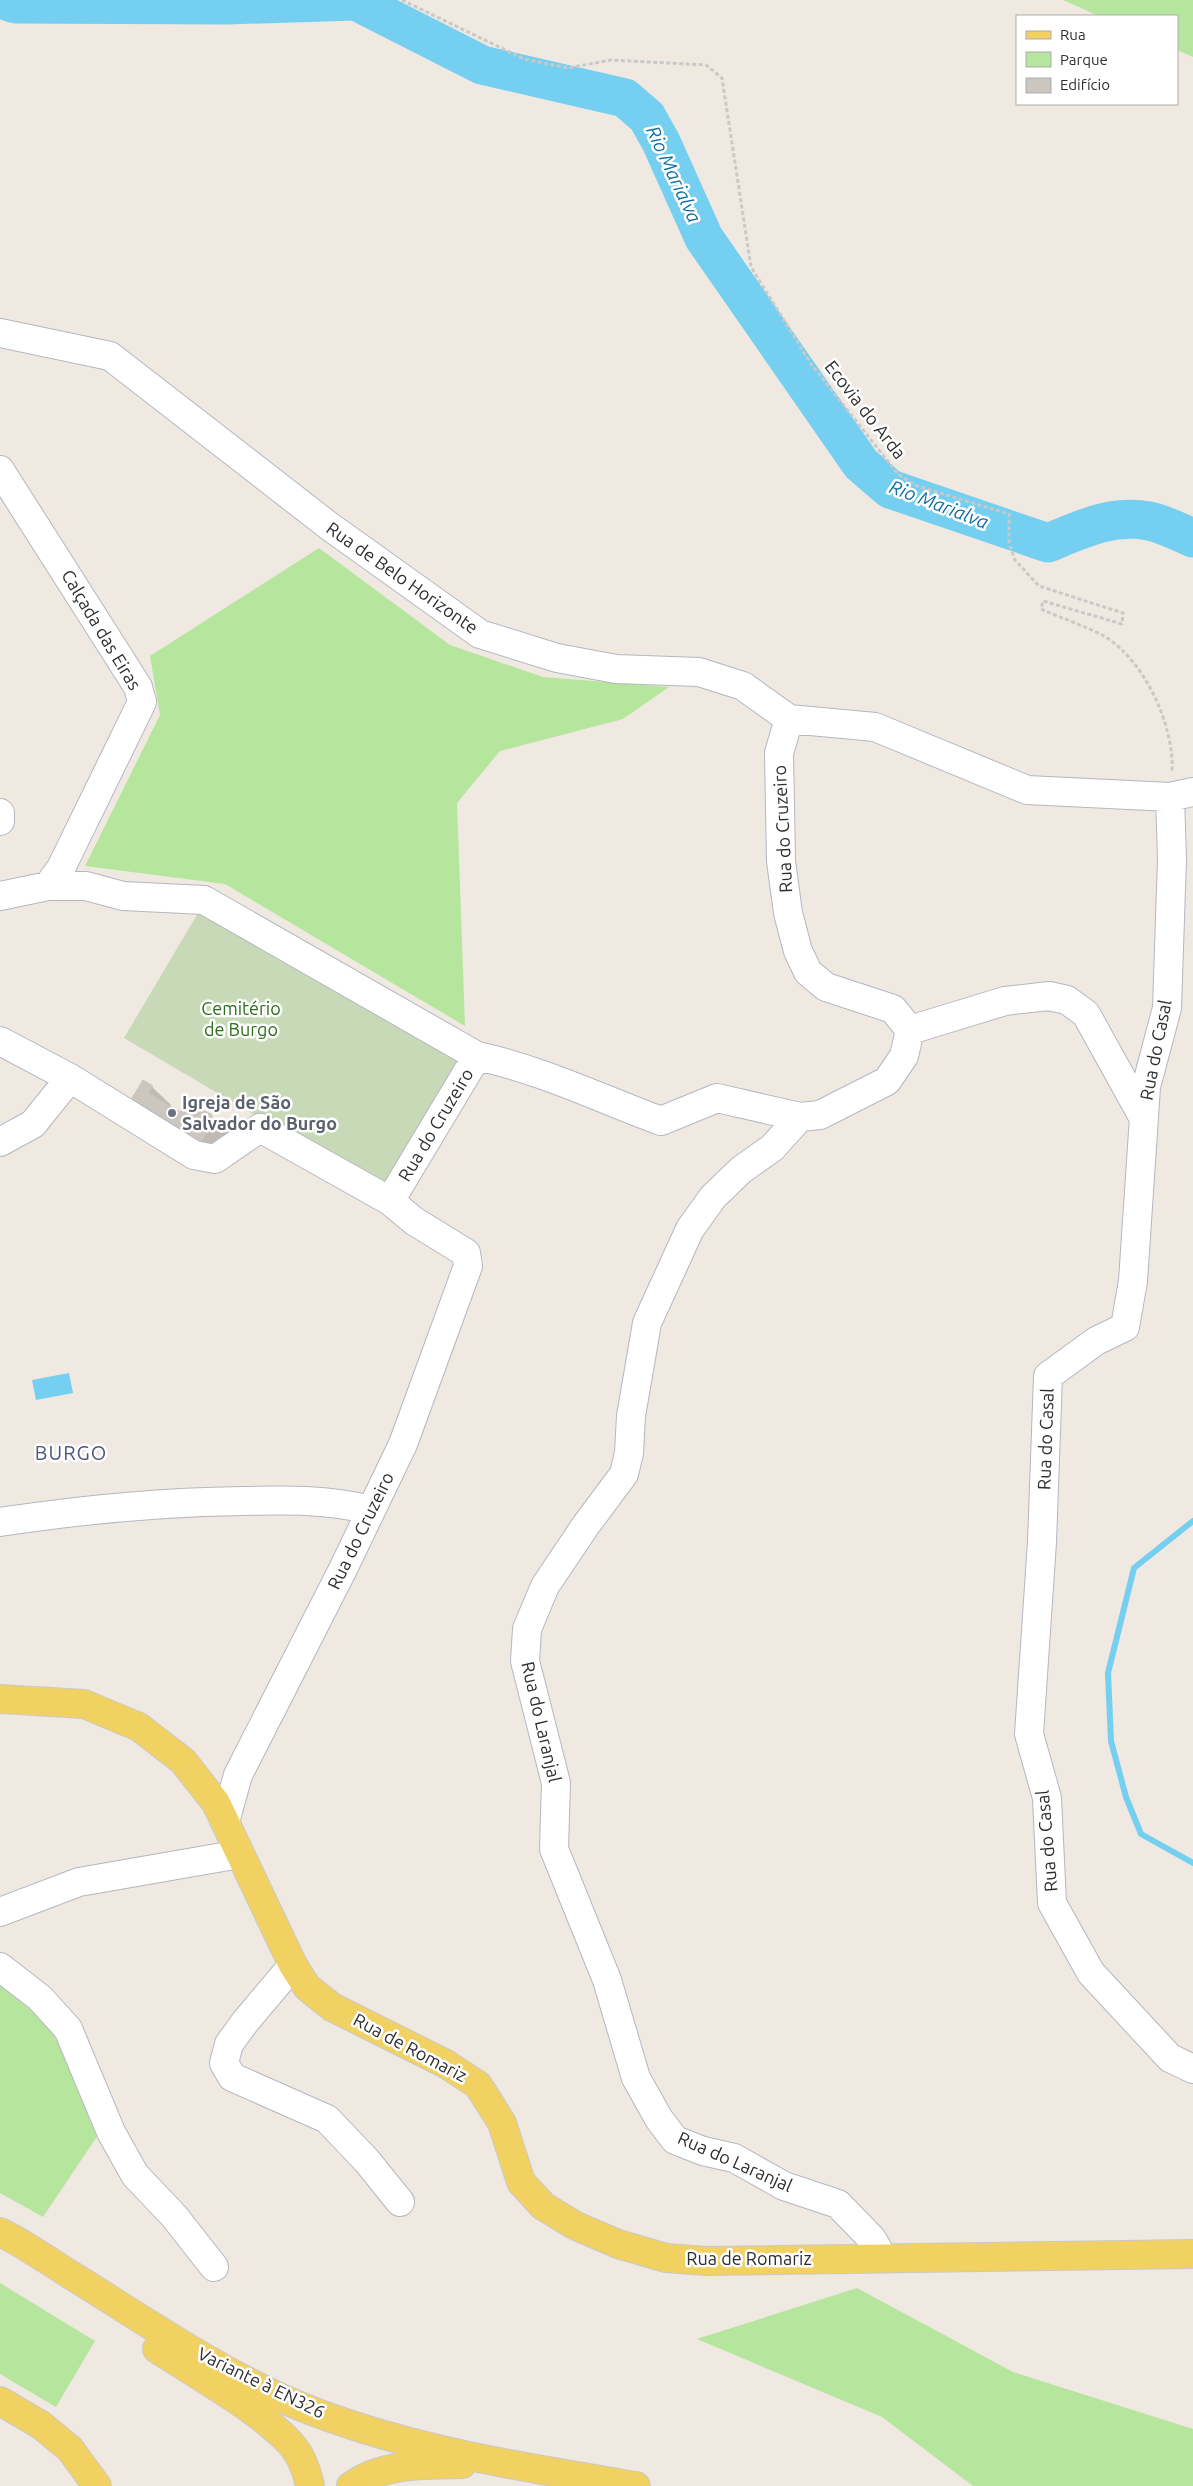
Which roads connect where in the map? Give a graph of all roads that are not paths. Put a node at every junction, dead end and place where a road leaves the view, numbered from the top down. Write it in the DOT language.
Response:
graph roads {
  1 [pos="0,333"];
  2 [pos="0,470"];
  3 [pos="789,719"];
  4 [pos="1181,795"];
  5 [pos="0,813"];
  6 [pos="0,821"];
  7 [pos="48,886"];
  8 [pos="0,896"];
  9 [pos="910,1030"];
  10 [pos="0,1041"];
  11 [pos="477,1056"];
  12 [pos="70,1078"];
  13 [pos="800,1118"];
  14 [pos="1144,1118"];
  15 [pos="0,1142"];
  16 [pos="390,1201"];
  17 [pos="370,1510"];
  18 [pos="0,1522"];
  19 [pos="0,1699"];
  20 [pos="224,1822"];
  21 [pos="240,1854"];
  22 [pos="0,1912"];
  23 [pos="293,1965"];
  24 [pos="0,1967"];
  25 [pos="1193,2069"];
  26 [pos="400,2202"];
  27 [pos="3,2234"];
  28 [pos="1193,2254"];
  29 [pos="884,2258"];
  30 [pos="214,2267"];
  31 [pos="0,2401"];
  32 [pos="496,2462"];
  33 [pos="97,2486"];
  34 [pos="310,2486"];
  35 [pos="351,2486"];
  36 [pos="636,2486"];
  1 -- 3 [label="street, Rua de Belo Horizonte"];
  2 -- 7 [label="street, Calçada das Eiras"];
  3 -- 4 [label="street"];
  3 -- 9 [label="street, Rua do Cruzeiro"];
  4 -- 14 [label="street, Rua do Casal"];
  5 -- 6 [label="street"];
  7 -- 8 [label="street"];
  7 -- 11 [label="street"];
  9 -- 13 [label="street, Rua do Cruzeiro"];
  9 -- 14 [label="street"];
  10 -- 12 [label="street"];
  11 -- 13 [label="street, Rua do Cruzeiro"];
  11 -- 16 [label="street, Rua do Cruzeiro"];
  12 -- 15 [label="street"];
  12 -- 16 [label="street"];
  13 -- 29 [label="street, Rua do Laranjal"];
  14 -- 25 [label="street, Rua do Casal"];
  16 -- 17 [label="street, Rua do Cruzeiro"];
  17 -- 18 [label="street"];
  17 -- 20 [label="street, Rua do Cruzeiro"];
  19 -- 20 [label="main road, Rua de Romariz"];
  20 -- 21 [label="main road, Rua de Romariz"];
  21 -- 22 [label="street"];
  21 -- 23 [label="main road, Rua de Romariz"];
  23 -- 26 [label="street"];
  23 -- 29 [label="main road, Rua de Romariz"];
  24 -- 30 [label="street"];
  27 -- 32 [label="main road, Variante à EN326"];
  27 -- 34 [label="main road"];
  28 -- 29 [label="main road, Rua de Romariz"];
  31 -- 33 [label="main road"];
  32 -- 35 [label="main road"];
  32 -- 36 [label="main road, Variante à EN326"];
}
